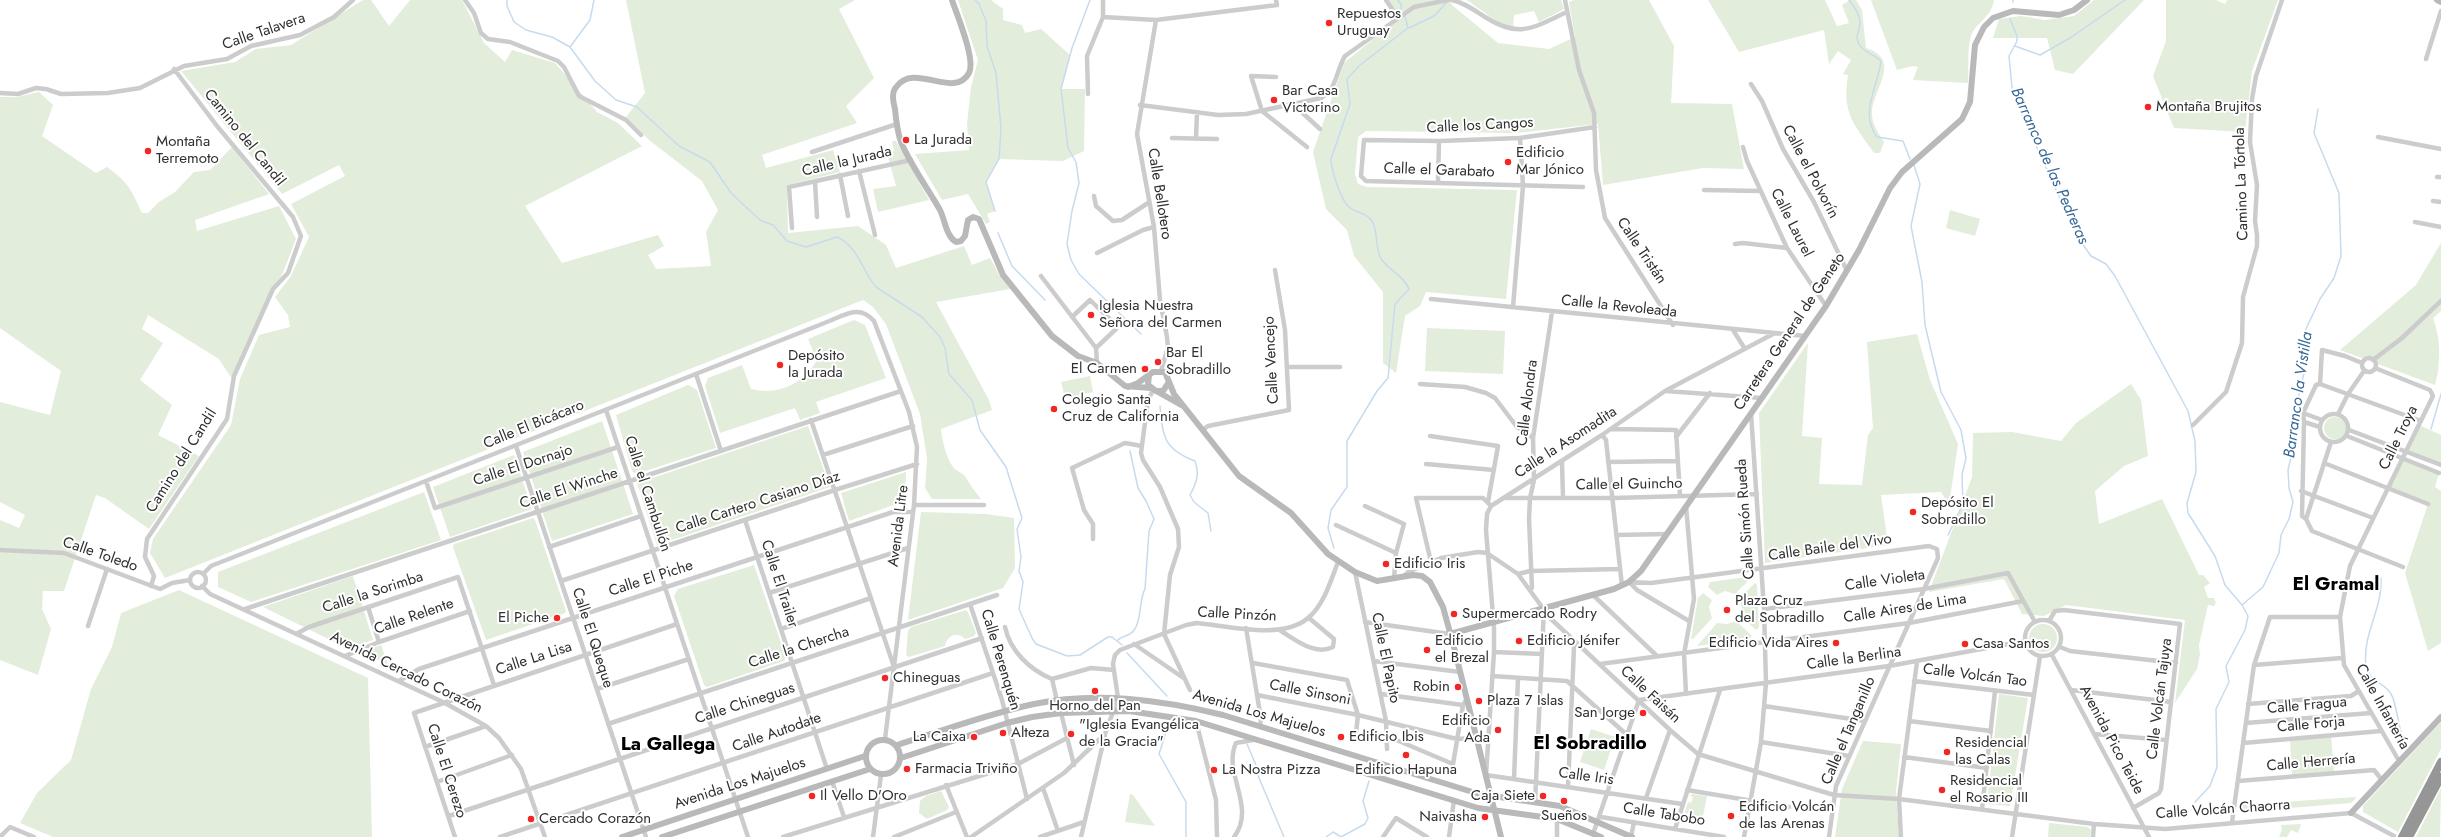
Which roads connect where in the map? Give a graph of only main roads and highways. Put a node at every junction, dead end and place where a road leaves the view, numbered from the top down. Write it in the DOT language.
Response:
graph roads {
  1 [pos="952,0"];
  2 [pos="2088,0"];
  3 [pos="2437,0"];
  4 [pos="2441,2"];
  5 [pos="1149,375"];
  6 [pos="1169,382"];
  7 [pos="1128,386"];
  8 [pos="1154,390"];
  9 [pos="1184,407"];
  10 [pos="1450,634"];
  11 [pos="2441,717"];
  12 [pos="1260,726"];
  13 [pos="1257,739"];
  14 [pos="897,746"];
  15 [pos="865,756"];
  16 [pos="901,758"];
  17 [pos="2441,762"];
  18 [pos="870,769"];
  19 [pos="2441,777"];
  20 [pos="1491,797"];
  21 [pos="1495,811"];
  22 [pos="2351,813"];
  23 [pos="2398,836"];
  24 [pos="622,837"];
  25 [pos="662,837"];
  26 [pos="1500,837"];
  27 [pos="1601,837"];
  28 [pos="1631,837"];
  29 [pos="2409,837"];
  1 -- 7 [label="main road"];
  2 -- 10 [label="main road, Carretera General de Geneto"];
  3 -- 4 [label="main road"];
  5 -- 6 [label="main road"];
  5 -- 7 [label="main road"];
  5 -- 8 [label="main road"];
  6 -- 8 [label="main road"];
  6 -- 9 [label="main road"];
  7 -- 8 [label="main road"];
  8 -- 9 [label="main road"];
  9 -- 10 [label="main road"];
  10 -- 20 [label="main road"];
  11 -- 22 [label="main road"];
  12 -- 13 [label="main road"];
  12 -- 14 [label="main road, Avenida Los Majuelos"];
  12 -- 20 [label="main road, Avenida Los Majuelos"];
  13 -- 16 [label="main road, Avenida Los Majuelos"];
  13 -- 21 [label="main road, Avenida Los Majuelos"];
  14 -- 15 [label="main road"];
  14 -- 16 [label="main road"];
  15 -- 18 [label="main road"];
  15 -- 24 [label="main road, Avenida Los Majuelos"];
  16 -- 18 [label="main road"];
  17 -- 23 [label="highway"];
  18 -- 25 [label="main road, Avenida Los Majuelos"];
  19 -- 29 [label="highway"];
  20 -- 21 [label="main road"];
  20 -- 28 [label="main road, Avenida Los Majuelos"];
  21 -- 26 [label="main road"];
  21 -- 27 [label="main road, Avenida Los Majuelos"];
}
